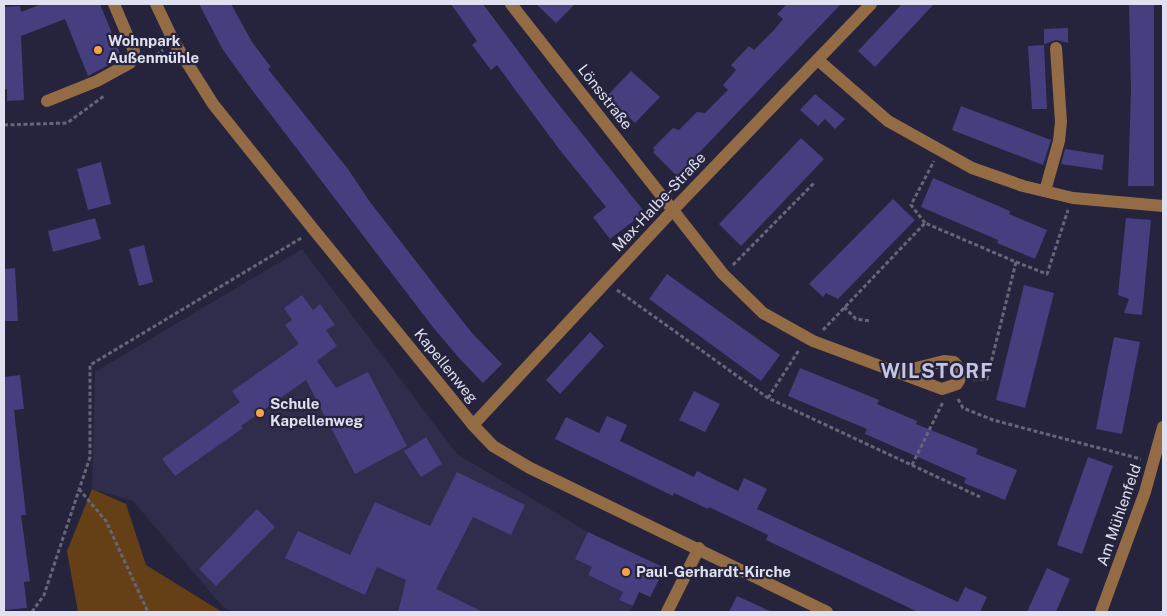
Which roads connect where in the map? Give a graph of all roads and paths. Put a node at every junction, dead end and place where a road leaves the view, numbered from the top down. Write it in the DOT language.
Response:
graph roads {
  1 [pos="114,4"];
  2 [pos="156,4"];
  3 [pos="512,4"];
  4 [pos="871,4"];
  5 [pos="1056,48"];
  6 [pos="818,60"];
  7 [pos="48,101"];
  8 [pos="940,151"];
  9 [pos="815,182"];
  10 [pos="1045,191"];
  11 [pos="1073,198"];
  12 [pos="1163,206"];
  13 [pos="674,210"];
  14 [pos="925,223"];
  15 [pos="314,230"];
  16 [pos="1016,262"];
  17 [pos="724,274"];
  18 [pos="606,282"];
  19 [pos="844,307"];
  20 [pos="870,321"];
  21 [pos="813,340"];
  22 [pos="896,373"];
  23 [pos="953,385"];
  24 [pos="768,398"];
  25 [pos="473,425"];
  26 [pos="1163,428"];
  27 [pos="1142,459"];
  28 [pos="912,465"];
  29 [pos="78,489"];
  30 [pos="980,497"];
  31 [pos="699,548"];
  32 [pos="32,612"];
  33 [pos="148,612"];
  34 [pos="667,612"];
  35 [pos="827,612"];
  36 [pos="1102,612"];
  1 -- 7 [label="street"];
  2 -- 15 [label="street, Kapellenweg"];
  3 -- 13 [label="street, Lönsstraße"];
  4 -- 6 [label="street, Max-Halbe-Straße"];
  5 -- 10 [label="street"];
  6 -- 8 [label="street"];
  6 -- 13 [label="street, Max-Halbe-Straße"];
  8 -- 10 [label="street"];
  8 -- 14 [label="path"];
  9 -- 17 [label="path"];
  10 -- 11 [label="street"];
  11 -- 12 [label="street"];
  11 -- 16 [label="path"];
  13 -- 17 [label="street, Lönsstraße"];
  13 -- 18 [label="street, Max-Halbe-Straße"];
  14 -- 16 [label="path"];
  14 -- 19 [label="path"];
  15 -- 25 [label="street, Kapellenweg"];
  15 -- 29 [label="path"];
  16 -- 23 [label="path"];
  17 -- 21 [label="street, Lönsstraße"];
  18 -- 24 [label="path"];
  18 -- 25 [label="street, Max-Halbe-Straße"];
  19 -- 20 [label="path"];
  19 -- 21 [label="path"];
  21 -- 22 [label="street, Lönsstraße"];
  21 -- 24 [label="path"];
  22 -- 23 [label="street, Lönsstraße"];
  22 -- 23 [label="street"];
  23 -- 27 [label="path"];
  23 -- 28 [label="path"];
  24 -- 28 [label="path"];
  25 -- 31 [label="street, Kapellenweg"];
  26 -- 36 [label="street, Am Mühlenfeld"];
  28 -- 30 [label="path"];
  29 -- 32 [label="path"];
  29 -- 33 [label="path"];
  31 -- 34 [label="street"];
  31 -- 35 [label="street, Kapellenweg"];
}
